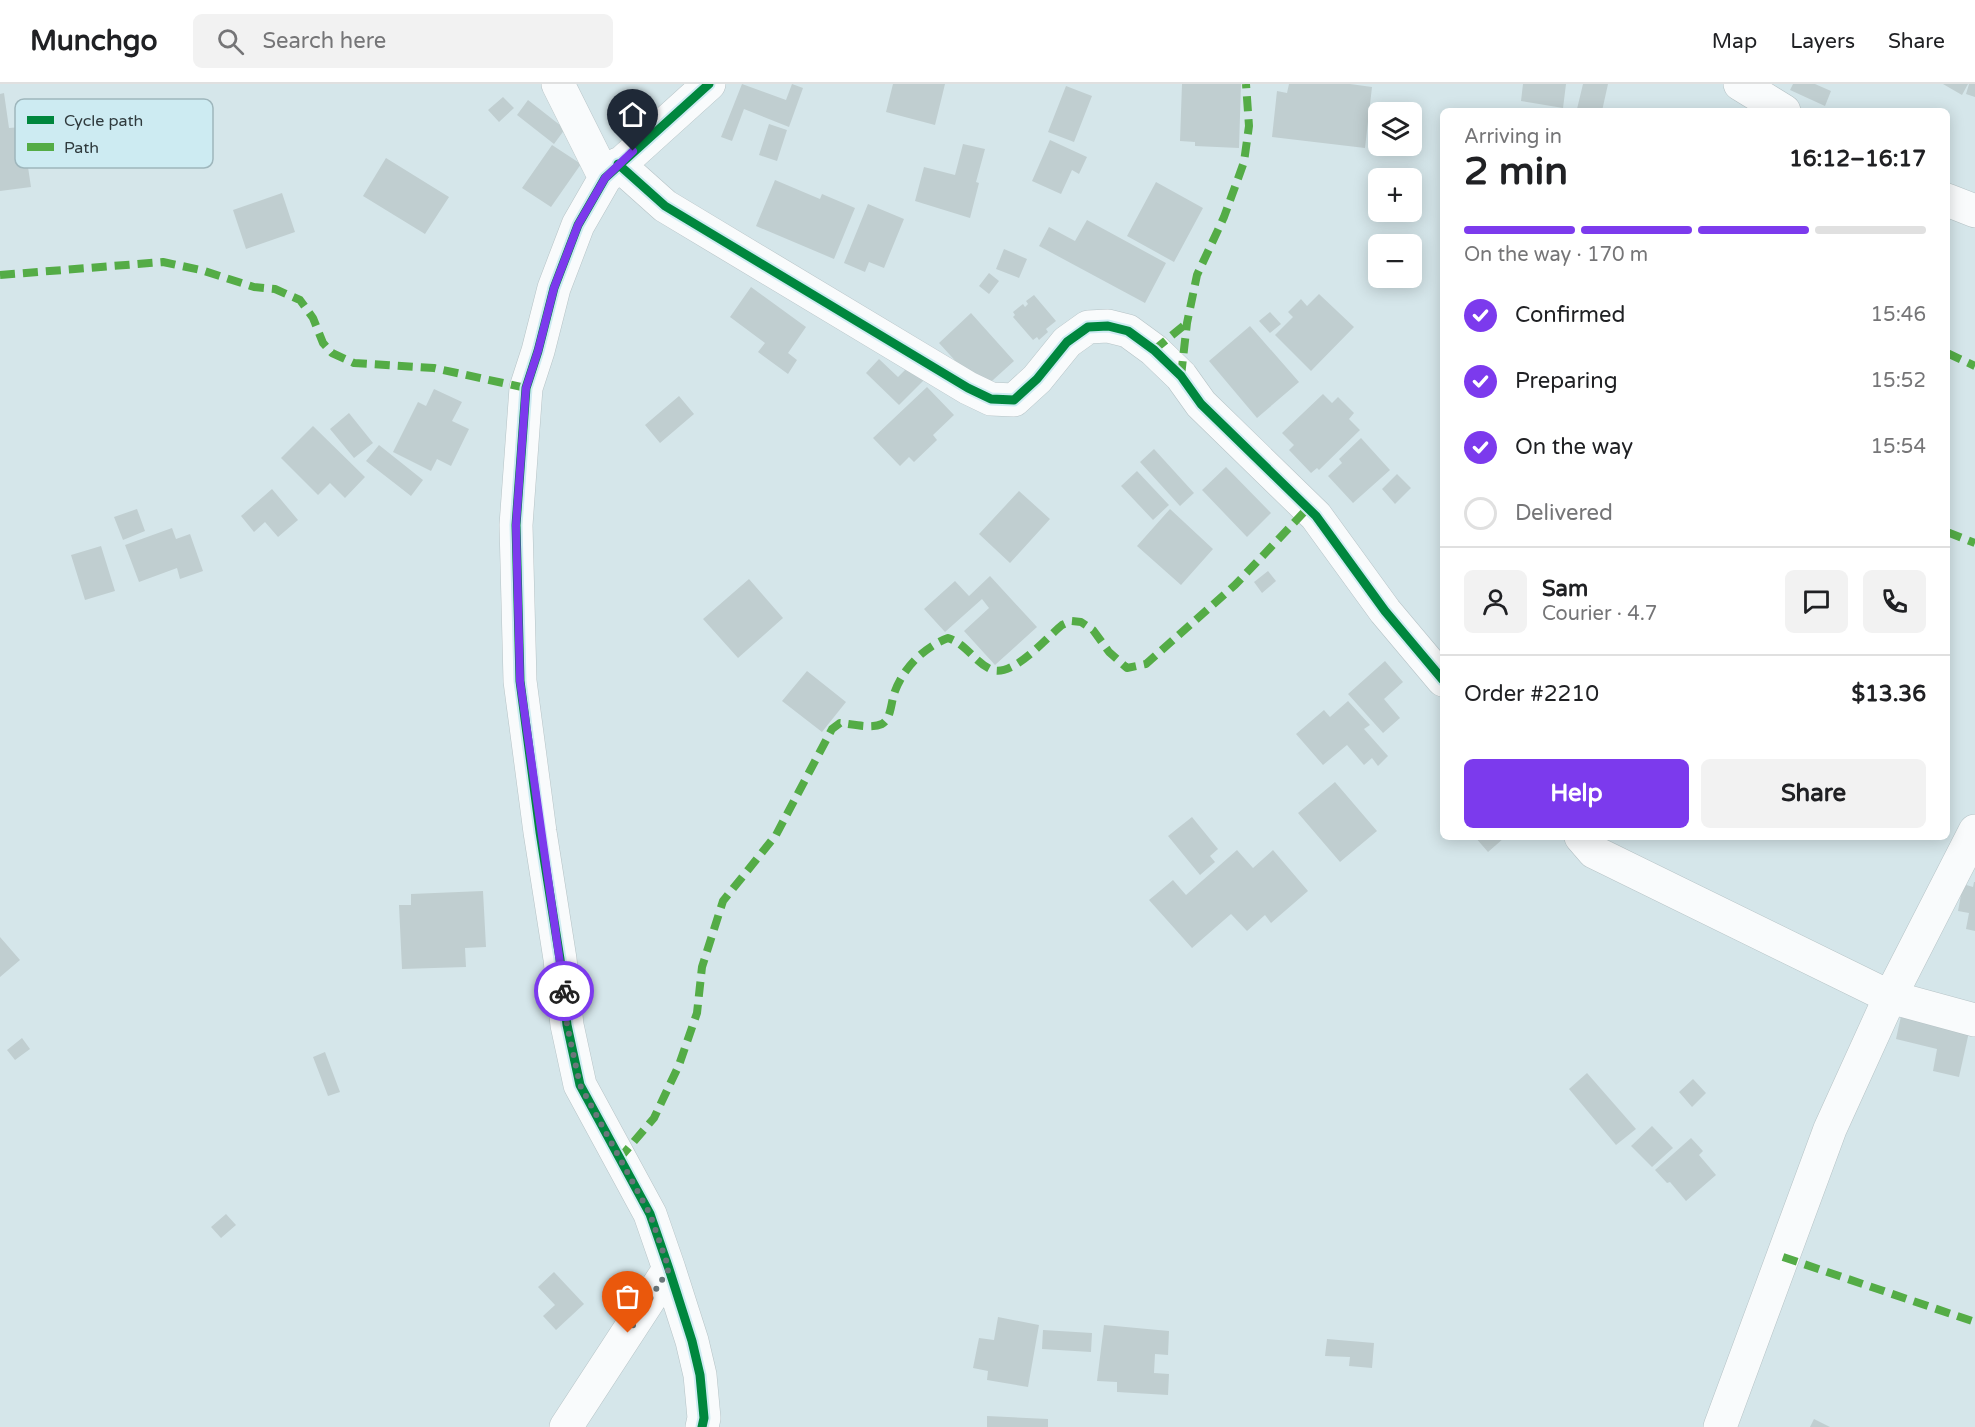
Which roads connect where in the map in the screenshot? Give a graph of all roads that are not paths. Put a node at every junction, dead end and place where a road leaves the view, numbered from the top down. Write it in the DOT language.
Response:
graph roads {
  1 [pos="558,84"];
  2 [pos="709,84"];
  3 [pos="1740,84"];
  4 [pos="1779,108"];
  5 [pos="611,171"];
  6 [pos="1950,201"];
  7 [pos="1975,211"];
  8 [pos="1440,676"];
  9 [pos="1975,831"];
  10 [pos="1584,840"];
  11 [pos="1890,997"];
  12 [pos="1975,1020"];
  13 [pos="669,1269"];
  14 [pos="566,1427"];
  15 [pos="702,1427"];
  16 [pos="1720,1427"];
  1 -- 5 [label="street"];
  2 -- 5 [label="street"];
  3 -- 4 [label="street"];
  5 -- 8 [label="street"];
  5 -- 13 [label="street"];
  6 -- 7 [label="street"];
  9 -- 11 [label="street"];
  10 -- 11 [label="street"];
  11 -- 12 [label="street"];
  11 -- 16 [label="street"];
  13 -- 14 [label="street"];
  13 -- 15 [label="street"];
}
